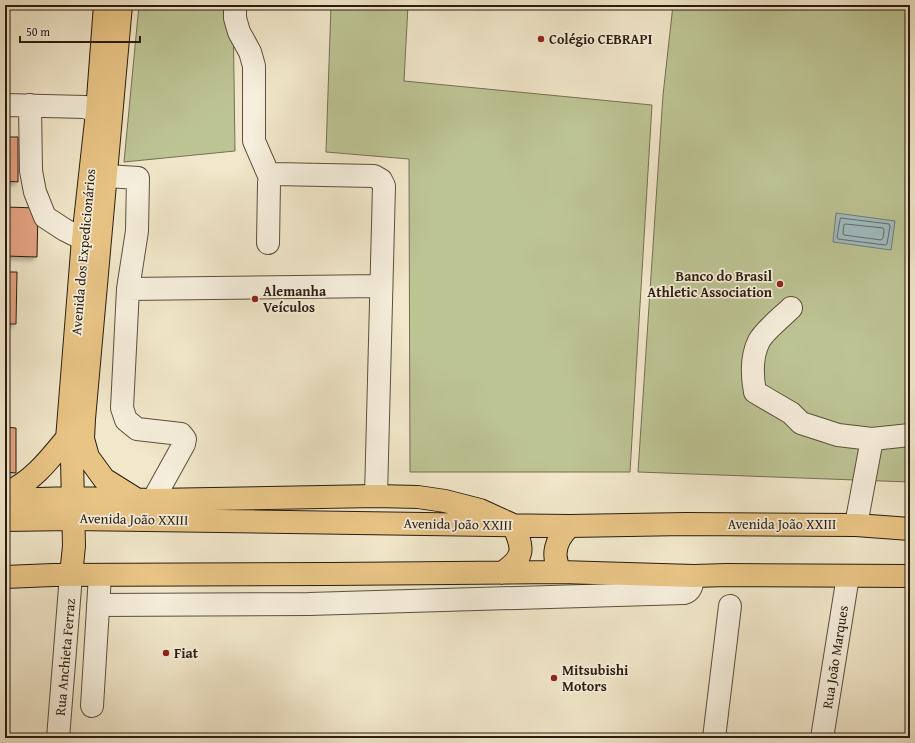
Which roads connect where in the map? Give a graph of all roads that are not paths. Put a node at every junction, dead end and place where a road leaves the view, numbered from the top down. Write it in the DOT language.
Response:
graph roads {
  1 [pos="105,5"];
  2 [pos="121,5"];
  3 [pos="235,5"];
  4 [pos="5,105"];
  5 [pos="30,105"];
  6 [pos="97,112"];
  7 [pos="107,176"];
  8 [pos="270,178"];
  9 [pos="84,239"];
  10 [pos="268,243"];
  11 [pos="381,286"];
  12 [pos="128,289"];
  13 [pos="791,308"];
  14 [pos="910,435"];
  15 [pos="75,438"];
  16 [pos="872,439"];
  17 [pos="5,494"];
  18 [pos="376,496"];
  19 [pos="5,500"];
  20 [pos="145,500"];
  21 [pos="73,508"];
  22 [pos="5,520"];
  23 [pos="513,525"];
  24 [pos="856,525"];
  25 [pos="570,526"];
  26 [pos="910,529"];
  27 [pos="561,572"];
  28 [pos="512,573"];
  29 [pos="330,574"];
  30 [pos="100,575"];
  31 [pos="71,576"];
  32 [pos="694,576"];
  33 [pos="848,576"];
  34 [pos="910,576"];
  35 [pos="5,577"];
  36 [pos="562,598"];
  37 [pos="512,599"];
  38 [pos="98,604"];
  39 [pos="308,604"];
  40 [pos="730,606"];
  41 [pos="92,706"];
  42 [pos="58,738"];
  43 [pos="714,738"];
  44 [pos="822,738"];
  1 -- 6 [label="main road, Avenida dos Expedicionários"];
  2 -- 7 [label="main road, Avenida dos Expedicionários"];
  3 -- 8 [label="street"];
  4 -- 5 [label="street"];
  5 -- 6 [label="street"];
  5 -- 9 [label="street"];
  6 -- 9 [label="main road, Avenida dos Expedicionários"];
  7 -- 12 [label="street"];
  7 -- 15 [label="main road, Avenida dos Expedicionários"];
  8 -- 10 [label="street"];
  8 -- 11 [label="street"];
  9 -- 15 [label="main road, Avenida dos Expedicionários"];
  11 -- 12 [label="street"];
  11 -- 18 [label="street"];
  12 -- 20 [label="street"];
  13 -- 16 [label="street"];
  14 -- 16 [label="street"];
  15 -- 17 [label="main road"];
  15 -- 20 [label="main road"];
  15 -- 21 [label="main road, Avenida dos Expedicionários"];
  16 -- 24 [label="street"];
  18 -- 20 [label="main road"];
  18 -- 23 [label="main road"];
  19 -- 21 [label="main road"];
  20 -- 21 [label="main road"];
  21 -- 22 [label="main road, Avenida João XXIII"];
  21 -- 23 [label="main road, Avenida João XXIII"];
  21 -- 31 [label="main road, Avenida dos Expedicionários"];
  23 -- 25 [label="main road, Avenida João XXIII"];
  23 -- 28 [label="main road"];
  24 -- 25 [label="main road, Avenida João XXIII"];
  24 -- 26 [label="main road, Avenida João XXIII"];
  25 -- 27 [label="main road"];
  27 -- 28 [label="main road"];
  27 -- 32 [label="main road"];
  27 -- 36 [label="street"];
  28 -- 29 [label="main road"];
  28 -- 37 [label="street"];
  29 -- 30 [label="main road"];
  29 -- 39 [label="street"];
  30 -- 31 [label="main road"];
  30 -- 38 [label="street"];
  31 -- 35 [label="main road"];
  31 -- 42 [label="street, Rua Anchieta Ferraz"];
  32 -- 33 [label="main road"];
  32 -- 36 [label="street"];
  33 -- 34 [label="main road"];
  33 -- 44 [label="street, Rua João Marques"];
  36 -- 37 [label="street"];
  37 -- 39 [label="street"];
  38 -- 39 [label="street"];
  38 -- 41 [label="street"];
  40 -- 43 [label="street"];
}
